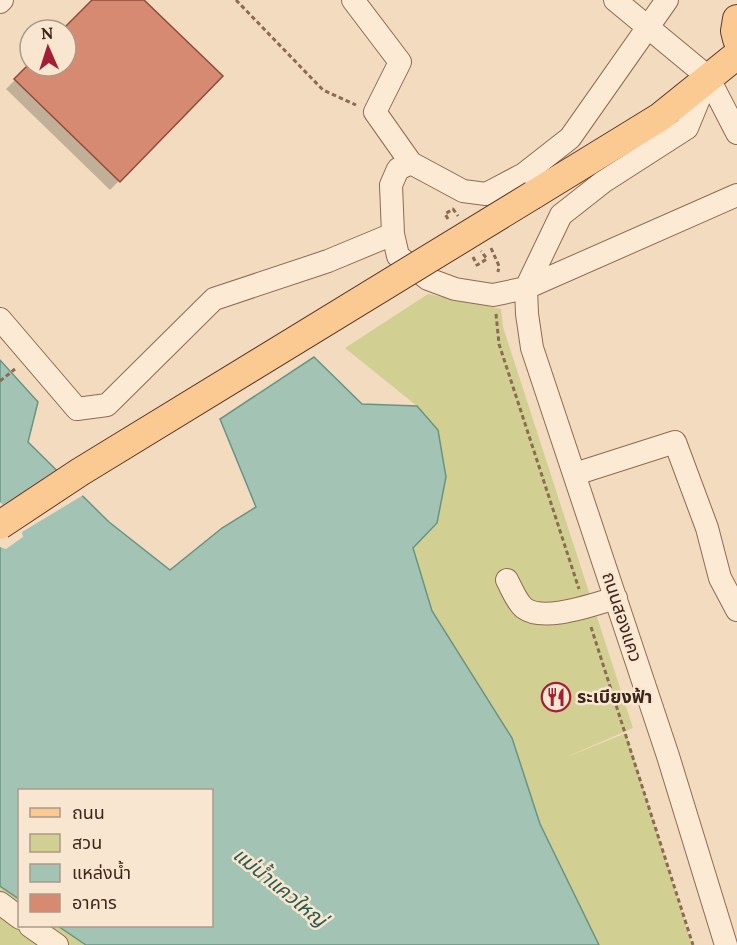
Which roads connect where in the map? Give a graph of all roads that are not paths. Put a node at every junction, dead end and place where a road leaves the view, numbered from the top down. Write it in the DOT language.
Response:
graph roads {
  1 [pos="353,0"];
  2 [pos="615,0"];
  3 [pos="666,0"];
  4 [pos="737,19"];
  5 [pos="648,26"];
  6 [pos="737,39"];
  7 [pos="737,54"];
  8 [pos="708,77"];
  9 [pos="737,133"];
  10 [pos="411,163"];
  11 [pos="737,195"];
  12 [pos="393,234"];
  13 [pos="526,288"];
  14 [pos="0,319"];
  15 [pos="575,474"];
  16 [pos="0,525"];
  17 [pos="507,580"];
  18 [pos="616,598"];
  19 [pos="737,610"];
  20 [pos="0,903"];
  21 [pos="18,916"];
  22 [pos="31,927"];
  23 [pos="57,945"];
  24 [pos="726,945"];
  1 -- 10 [label="street"];
  2 -- 5 [label="street"];
  3 -- 5 [label="street"];
  4 -- 6 [label="main road"];
  5 -- 8 [label="street"];
  5 -- 10 [label="street"];
  7 -- 8 [label="main road"];
  8 -- 9 [label="street"];
  8 -- 13 [label="street, ถนนสองแคว"];
  8 -- 16 [label="main road, bridge"];
  10 -- 12 [label="street"];
  11 -- 13 [label="street"];
  12 -- 13 [label="street"];
  12 -- 14 [label="street"];
  13 -- 15 [label="street, ถนนสองแคว"];
  15 -- 18 [label="street, ถนนสองแคว"];
  15 -- 19 [label="street"];
  17 -- 18 [label="street"];
  18 -- 24 [label="street, ถนนสองแคว"];
  20 -- 21 [label="street"];
  22 -- 23 [label="street"];
}
